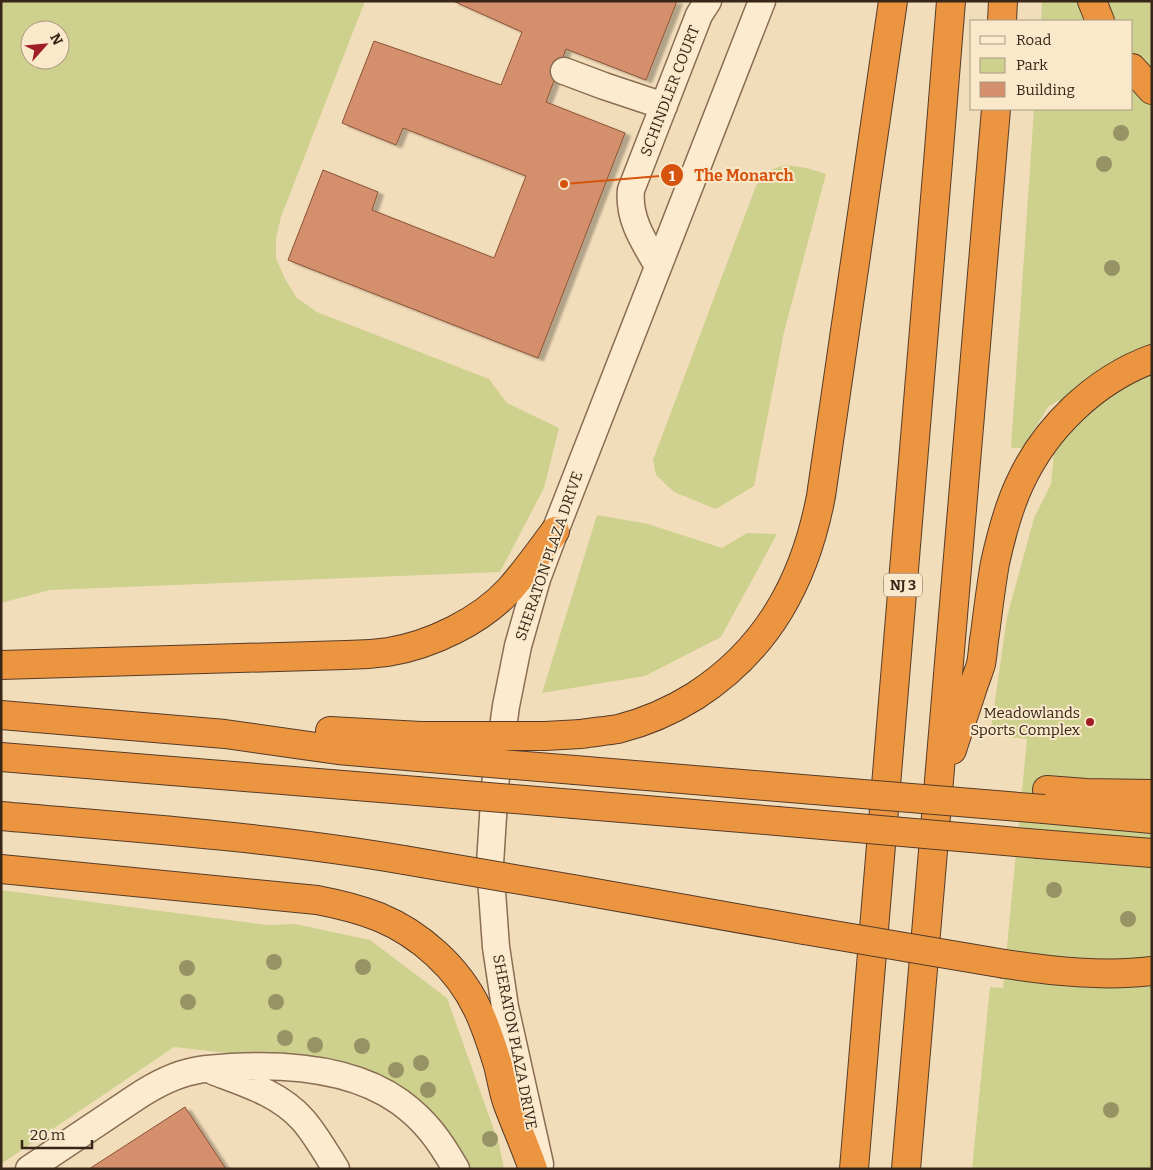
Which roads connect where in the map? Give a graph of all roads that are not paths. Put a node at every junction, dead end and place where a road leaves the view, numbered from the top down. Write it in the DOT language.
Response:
graph roads {
  1 [pos="708,1"];
  2 [pos="762,1"];
  3 [pos="893,1"];
  4 [pos="951,1"];
  5 [pos="1003,1"];
  6 [pos="1092,1"];
  7 [pos="1002,20"];
  8 [pos="1100,20"];
  9 [pos="1133,69"];
  10 [pos="564,71"];
  11 [pos="1152,90"];
  12 [pos="664,106"];
  13 [pos="996,110"];
  14 [pos="658,266"];
  15 [pos="1152,359"];
  16 [pos="555,531"];
  17 [pos="1,665"];
  18 [pos="1,714"];
  19 [pos="420,746"];
  20 [pos="1,757"];
  21 [pos="938,792"];
  22 [pos="1152,794"];
  23 [pos="1046,800"];
  24 [pos="1,816"];
  25 [pos="1152,819"];
  26 [pos="1152,853"];
  27 [pos="1,869"];
  28 [pos="1148,971"];
  29 [pos="205,1069"];
  30 [pos="29,1169"];
  31 [pos="336,1169"];
  32 [pos="456,1169"];
  33 [pos="533,1169"];
  34 [pos="541,1169"];
  35 [pos="854,1169"];
  36 [pos="906,1169"];
  1 -- 12 [label="street, SCHINDLER COURT"];
  2 -- 14 [label="street, SHERATON PLAZA DRIVE"];
  3 -- 19 [label="highway, bridge"];
  4 -- 35 [label="highway, NJ 3"];
  5 -- 7 [label="highway"];
  6 -- 8 [label="highway"];
  9 -- 11 [label="highway"];
  10 -- 12 [label="street"];
  12 -- 14 [label="street, SCHINDLER COURT"];
  13 -- 21 [label="highway"];
  14 -- 16 [label="street, SHERATON PLAZA DRIVE"];
  15 -- 21 [label="highway"];
  16 -- 17 [label="highway"];
  16 -- 34 [label="street, SHERATON PLAZA DRIVE"];
  18 -- 19 [label="highway"];
  19 -- 23 [label="highway, bridge"];
  20 -- 26 [label="highway, bridge"];
  21 -- 36 [label="highway"];
  22 -- 23 [label="highway"];
  23 -- 25 [label="highway"];
  24 -- 28 [label="highway, bridge"];
  27 -- 33 [label="highway"];
  29 -- 30 [label="street"];
  29 -- 31 [label="street"];
  29 -- 32 [label="street"];
}
